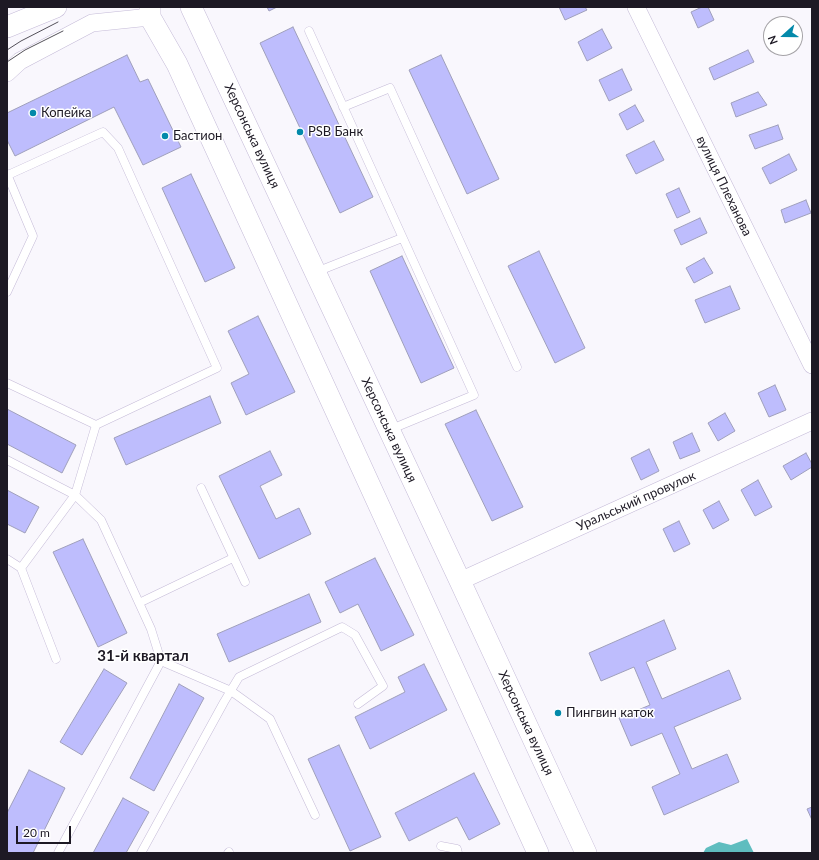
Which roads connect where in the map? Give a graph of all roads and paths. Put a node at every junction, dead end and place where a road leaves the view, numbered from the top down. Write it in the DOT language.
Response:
graph roads {
  1 [pos="56,7"];
  2 [pos="191,7"];
  3 [pos="636,7"];
  4 [pos="150,12"];
  5 [pos="7,27"];
  6 [pos="309,31"];
  7 [pos="7,73"];
  8 [pos="343,107"];
  9 [pos="8,175"];
  10 [pos="402,238"];
  11 [pos="316,273"];
  12 [pos="7,292"];
  13 [pos="812,365"];
  14 [pos="517,367"];
  15 [pos="7,383"];
  16 [pos="812,422"];
  17 [pos="96,425"];
  18 [pos="389,430"];
  19 [pos="7,460"];
  20 [pos="201,488"];
  21 [pos="75,495"];
  22 [pos="233,558"];
  23 [pos="7,559"];
  24 [pos="21,568"];
  25 [pos="460,581"];
  26 [pos="245,582"];
  27 [pos="139,603"];
  28 [pos="56,659"];
  29 [pos="161,661"];
  30 [pos="230,691"];
  31 [pos="358,704"];
  32 [pos="316,815"];
  33 [pos="441,846"];
  34 [pos="58,853"];
  35 [pos="141,853"];
  36 [pos="458,853"];
  37 [pos="538,853"];
  38 [pos="586,853"];
  1 -- 5 [label="street"];
  2 -- 11 [label="street, Херсонська вулиця"];
  3 -- 13 [label="street, вулиця Плеханова"];
  4 -- 7 [label="street"];
  4 -- 37 [label="street"];
  6 -- 8 [label="lane"];
  8 -- 10 [label="lane"];
  8 -- 14 [label="lane"];
  9 -- 12 [label="lane"];
  9 -- 17 [label="lane"];
  10 -- 11 [label="lane"];
  10 -- 18 [label="lane"];
  11 -- 18 [label="street, Херсонська вулиця"];
  15 -- 17 [label="lane"];
  16 -- 25 [label="street, Уральський провулок"];
  17 -- 21 [label="lane"];
  18 -- 25 [label="street, Херсонська вулиця"];
  19 -- 21 [label="lane"];
  20 -- 22 [label="lane"];
  21 -- 24 [label="lane"];
  21 -- 27 [label="lane"];
  22 -- 26 [label="lane"];
  22 -- 27 [label="lane"];
  23 -- 24 [label="lane"];
  24 -- 28 [label="lane"];
  25 -- 38 [label="street, Херсонська вулиця"];
  27 -- 29 [label="lane"];
  29 -- 30 [label="lane"];
  29 -- 34 [label="lane"];
  30 -- 31 [label="lane"];
  30 -- 32 [label="lane"];
  30 -- 35 [label="lane"];
  33 -- 36 [label="lane"];
}
